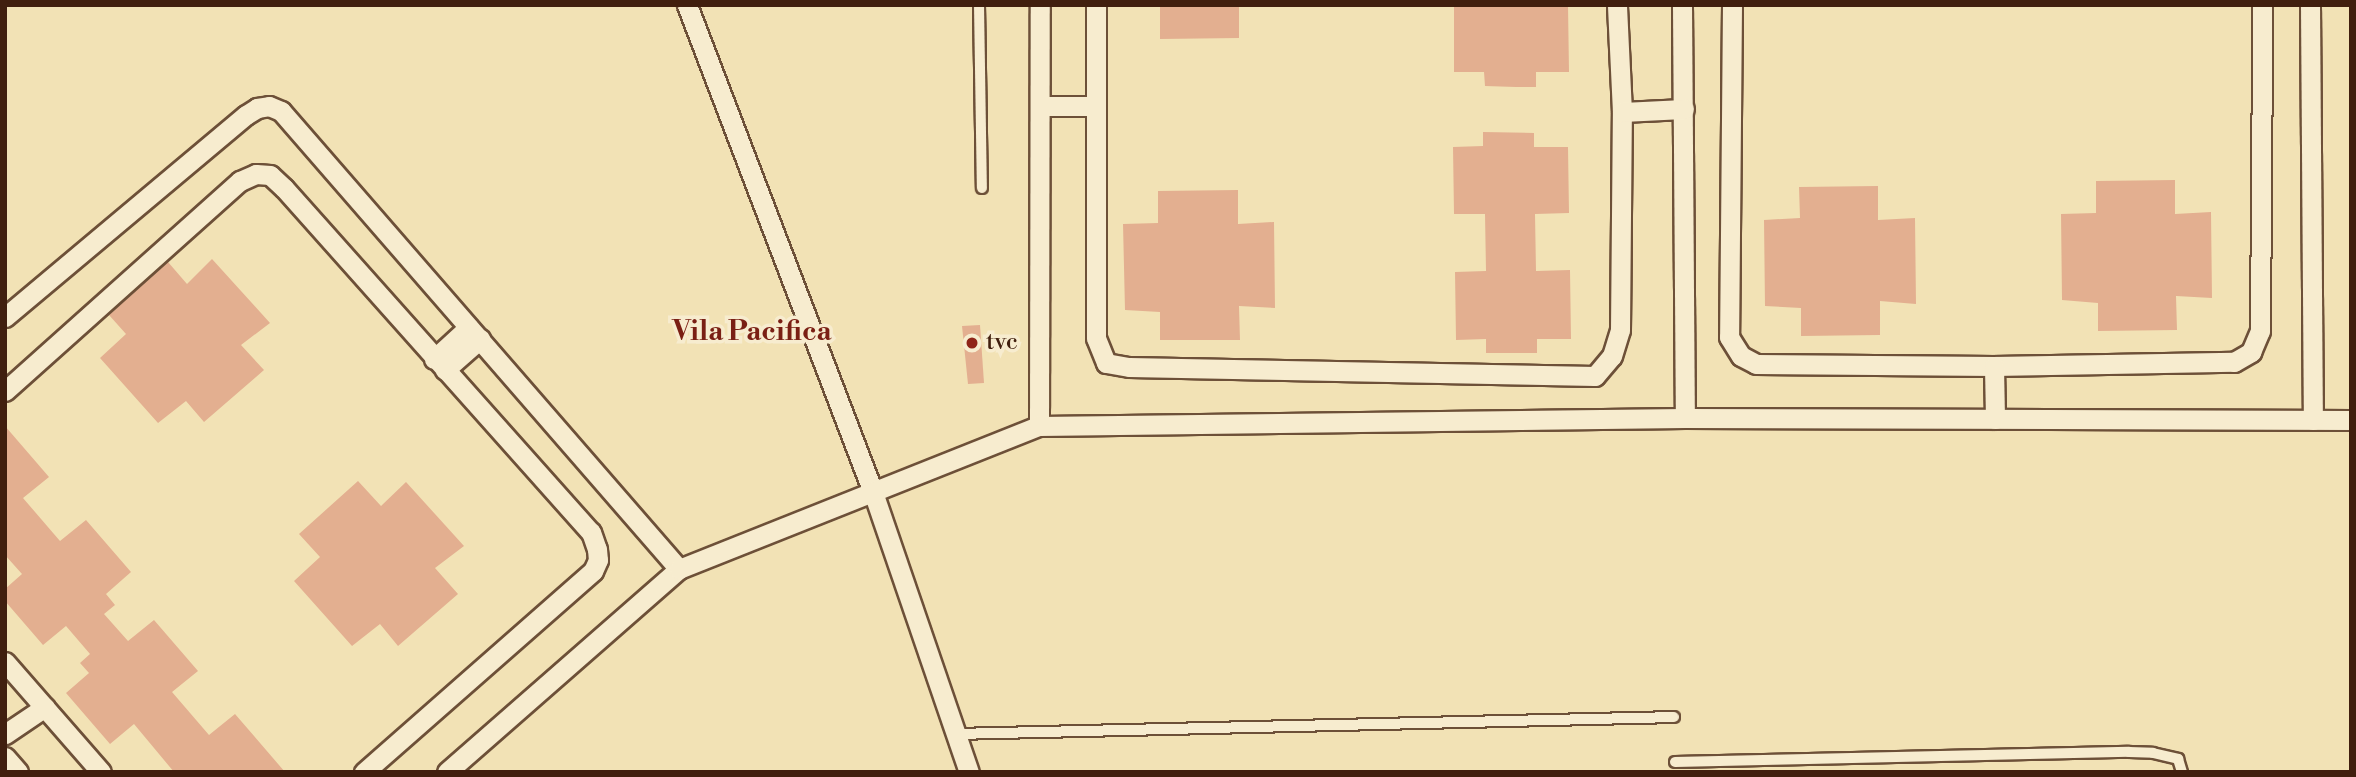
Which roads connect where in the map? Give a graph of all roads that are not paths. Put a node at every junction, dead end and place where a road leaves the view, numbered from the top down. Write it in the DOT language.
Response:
graph roads {
  1 [pos="687,5"];
  2 [pos="979,5"];
  3 [pos="1040,5"];
  4 [pos="1096,5"];
  5 [pos="1617,5"];
  6 [pos="1682,5"];
  7 [pos="1732,5"];
  8 [pos="2262,5"];
  9 [pos="2309,5"];
  10 [pos="1040,106"];
  11 [pos="1096,106"];
  12 [pos="1684,109"];
  13 [pos="1622,112"];
  14 [pos="982,188"];
  15 [pos="5,317"];
  16 [pos="475,333"];
  17 [pos="439,364"];
  18 [pos="1994,366"];
  19 [pos="5,391"];
  20 [pos="1685,418"];
  21 [pos="1995,419"];
  22 [pos="2313,420"];
  23 [pos="2351,420"];
  24 [pos="1039,426"];
  25 [pos="873,492"];
  26 [pos="679,569"];
  27 [pos="5,662"];
  28 [pos="46,707"];
  29 [pos="1674,717"];
  30 [pos="5,734"];
  31 [pos="955,734"];
  32 [pos="5,757"];
  33 [pos="1675,762"];
  34 [pos="18,772"];
  35 [pos="101,772"];
  36 [pos="364,772"];
  37 [pos="446,772"];
  38 [pos="969,772"];
  39 [pos="2182,772"];
  1 -- 25 [label="street"];
  2 -- 14 [label="lane"];
  3 -- 10 [label="street"];
  4 -- 11 [label="street"];
  5 -- 13 [label="street"];
  6 -- 12 [label="street"];
  7 -- 18 [label="street"];
  8 -- 18 [label="street"];
  9 -- 22 [label="street"];
  10 -- 11 [label="street"];
  10 -- 24 [label="street"];
  11 -- 13 [label="street"];
  12 -- 13 [label="street"];
  12 -- 20 [label="street"];
  15 -- 16 [label="street"];
  16 -- 17 [label="street"];
  16 -- 26 [label="street"];
  17 -- 19 [label="street"];
  17 -- 36 [label="street"];
  18 -- 21 [label="street"];
  20 -- 21 [label="street"];
  20 -- 24 [label="street"];
  21 -- 22 [label="street"];
  22 -- 23 [label="street"];
  24 -- 25 [label="street"];
  25 -- 26 [label="street"];
  25 -- 31 [label="street"];
  26 -- 37 [label="street"];
  27 -- 28 [label="street"];
  28 -- 30 [label="street"];
  28 -- 35 [label="street"];
  29 -- 31 [label="lane"];
  31 -- 38 [label="street"];
  32 -- 34 [label="street"];
  33 -- 39 [label="lane"];
}
